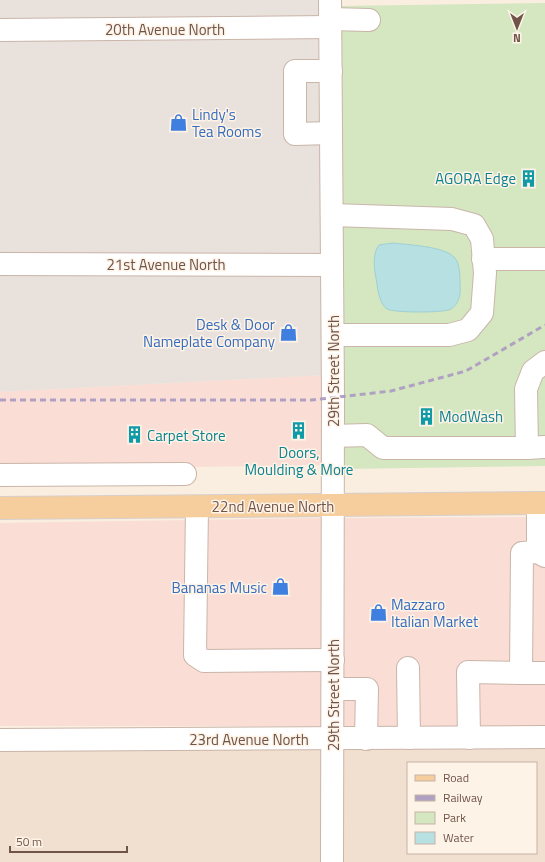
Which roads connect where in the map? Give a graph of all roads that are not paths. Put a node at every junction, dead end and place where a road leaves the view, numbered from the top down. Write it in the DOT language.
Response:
graph roads {
  1 [pos="330,16"];
  2 [pos="369,20"];
  3 [pos="0,30"];
  4 [pos="331,71"];
  5 [pos="331,133"];
  6 [pos="332,215"];
  7 [pos="483,259"];
  8 [pos="545,259"];
  9 [pos="0,264"];
  10 [pos="332,265"];
  11 [pos="333,335"];
  12 [pos="545,362"];
  13 [pos="333,436"];
  14 [pos="536,448"];
  15 [pos="185,474"];
  16 [pos="0,475"];
  17 [pos="542,503"];
  18 [pos="197,506"];
  19 [pos="332,506"];
  20 [pos="0,508"];
  21 [pos="542,554"];
  22 [pos="333,660"];
  23 [pos="408,668"];
  24 [pos="521,673"];
  25 [pos="545,673"];
  26 [pos="333,689"];
  27 [pos="545,737"];
  28 [pos="333,738"];
  29 [pos="366,738"];
  30 [pos="409,738"];
  31 [pos="469,738"];
  32 [pos="0,740"];
  33 [pos="332,862"];
  1 -- 2 [label="street, 20th Avenue North"];
  1 -- 3 [label="street, 20th Avenue North"];
  1 -- 4 [label="street, 29th Street North"];
  4 -- 5 [label="street, 29th Street North"];
  4 -- 5 [label="street"];
  5 -- 6 [label="street, 29th Street North"];
  6 -- 7 [label="street"];
  6 -- 10 [label="street, 29th Street North"];
  7 -- 8 [label="street"];
  7 -- 11 [label="street"];
  9 -- 10 [label="street, 21st Avenue North"];
  10 -- 11 [label="street, 29th Street North"];
  11 -- 13 [label="street, 29th Street North"];
  12 -- 14 [label="street"];
  13 -- 14 [label="street"];
  13 -- 19 [label="street, 29th Street North"];
  15 -- 16 [label="street"];
  17 -- 19 [label="main road, 22nd Avenue North"];
  17 -- 21 [label="street"];
  18 -- 19 [label="main road, 22nd Avenue North"];
  18 -- 20 [label="main road, 22nd Avenue North"];
  18 -- 22 [label="street"];
  19 -- 22 [label="street, 29th Street North"];
  21 -- 24 [label="street"];
  22 -- 26 [label="street, 29th Street North"];
  23 -- 30 [label="street"];
  24 -- 25 [label="street"];
  24 -- 31 [label="street"];
  26 -- 28 [label="street, 29th Street North"];
  26 -- 29 [label="street"];
  27 -- 31 [label="street, 23rd Avenue North"];
  28 -- 29 [label="street, 23rd Avenue North"];
  28 -- 32 [label="street, 23rd Avenue North"];
  28 -- 33 [label="street, 29th Street North"];
  29 -- 30 [label="street, 23rd Avenue North"];
  30 -- 31 [label="street, 23rd Avenue North"];
}
